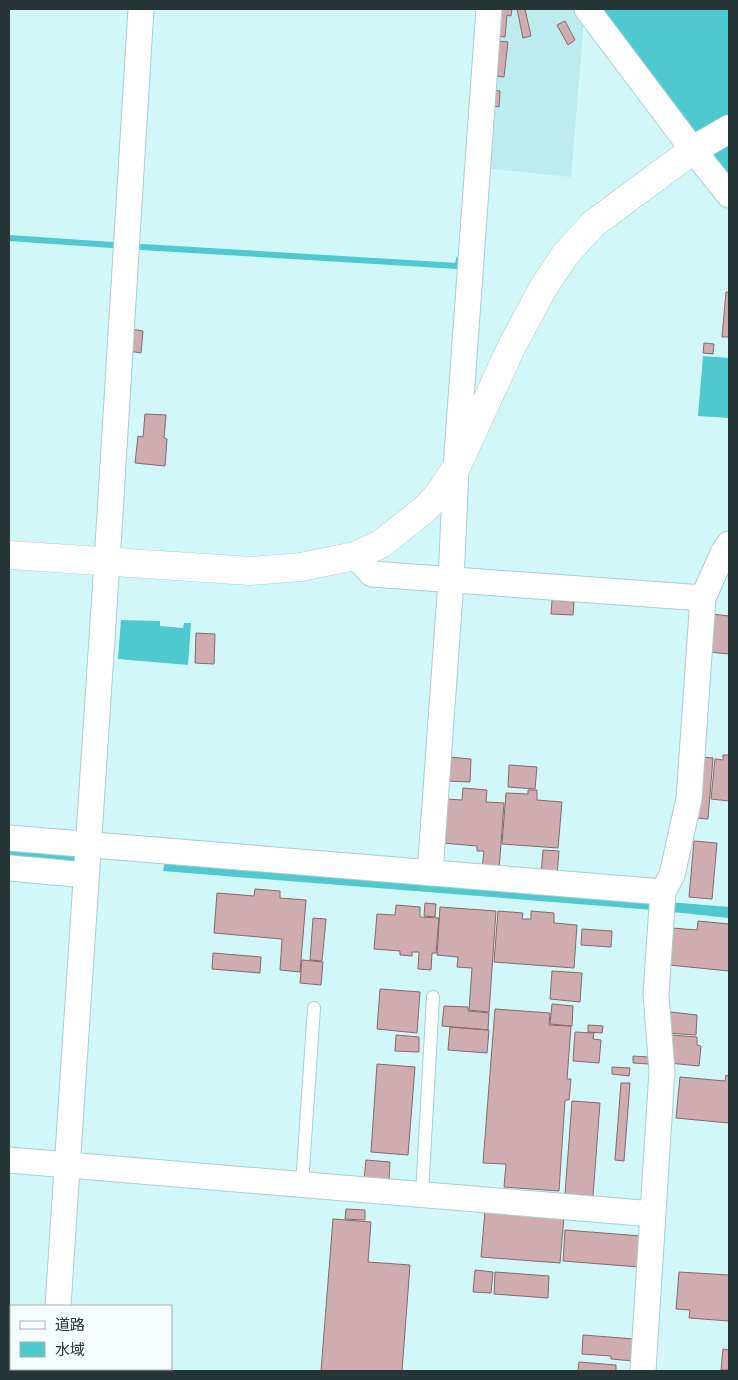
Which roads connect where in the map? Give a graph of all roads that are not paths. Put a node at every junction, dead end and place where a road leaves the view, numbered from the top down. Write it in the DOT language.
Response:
graph roads {
  1 [pos="141,9"];
  2 [pos="489,9"];
  3 [pos="587,9"];
  4 [pos="729,129"];
  5 [pos="697,147"];
  6 [pos="729,195"];
  7 [pos="456,468"];
  8 [pos="729,544"];
  9 [pos="9,555"];
  10 [pos="355,556"];
  11 [pos="107,562"];
  12 [pos="451,580"];
  13 [pos="703,598"];
  14 [pos="9,838"];
  15 [pos="88,845"];
  16 [pos="9,868"];
  17 [pos="430,873"];
  18 [pos="86,874"];
  19 [pos="662,902"];
  20 [pos="433,997"];
  21 [pos="314,1008"];
  22 [pos="9,1160"];
  23 [pos="68,1164"];
  24 [pos="302,1184"];
  25 [pos="422,1194"];
  26 [pos="653,1214"];
  27 [pos="58,1305"];
  28 [pos="643,1371"];
  1 -- 11 [label="street"];
  2 -- 7 [label="street"];
  3 -- 5 [label="street"];
  4 -- 5 [label="street"];
  5 -- 6 [label="street"];
  5 -- 7 [label="street"];
  7 -- 10 [label="street"];
  7 -- 12 [label="street"];
  8 -- 13 [label="street"];
  9 -- 11 [label="street"];
  10 -- 11 [label="street"];
  10 -- 12 [label="street"];
  11 -- 15 [label="street"];
  12 -- 13 [label="street"];
  12 -- 17 [label="street"];
  13 -- 19 [label="street"];
  14 -- 15 [label="street"];
  15 -- 17 [label="street"];
  15 -- 18 [label="street"];
  16 -- 18 [label="street"];
  17 -- 19 [label="street"];
  18 -- 23 [label="street"];
  19 -- 26 [label="street"];
  20 -- 25 [label="lane"];
  21 -- 24 [label="lane"];
  22 -- 23 [label="street"];
  23 -- 24 [label="street"];
  23 -- 27 [label="street"];
  24 -- 25 [label="street"];
  25 -- 26 [label="street"];
  26 -- 28 [label="street"];
}
